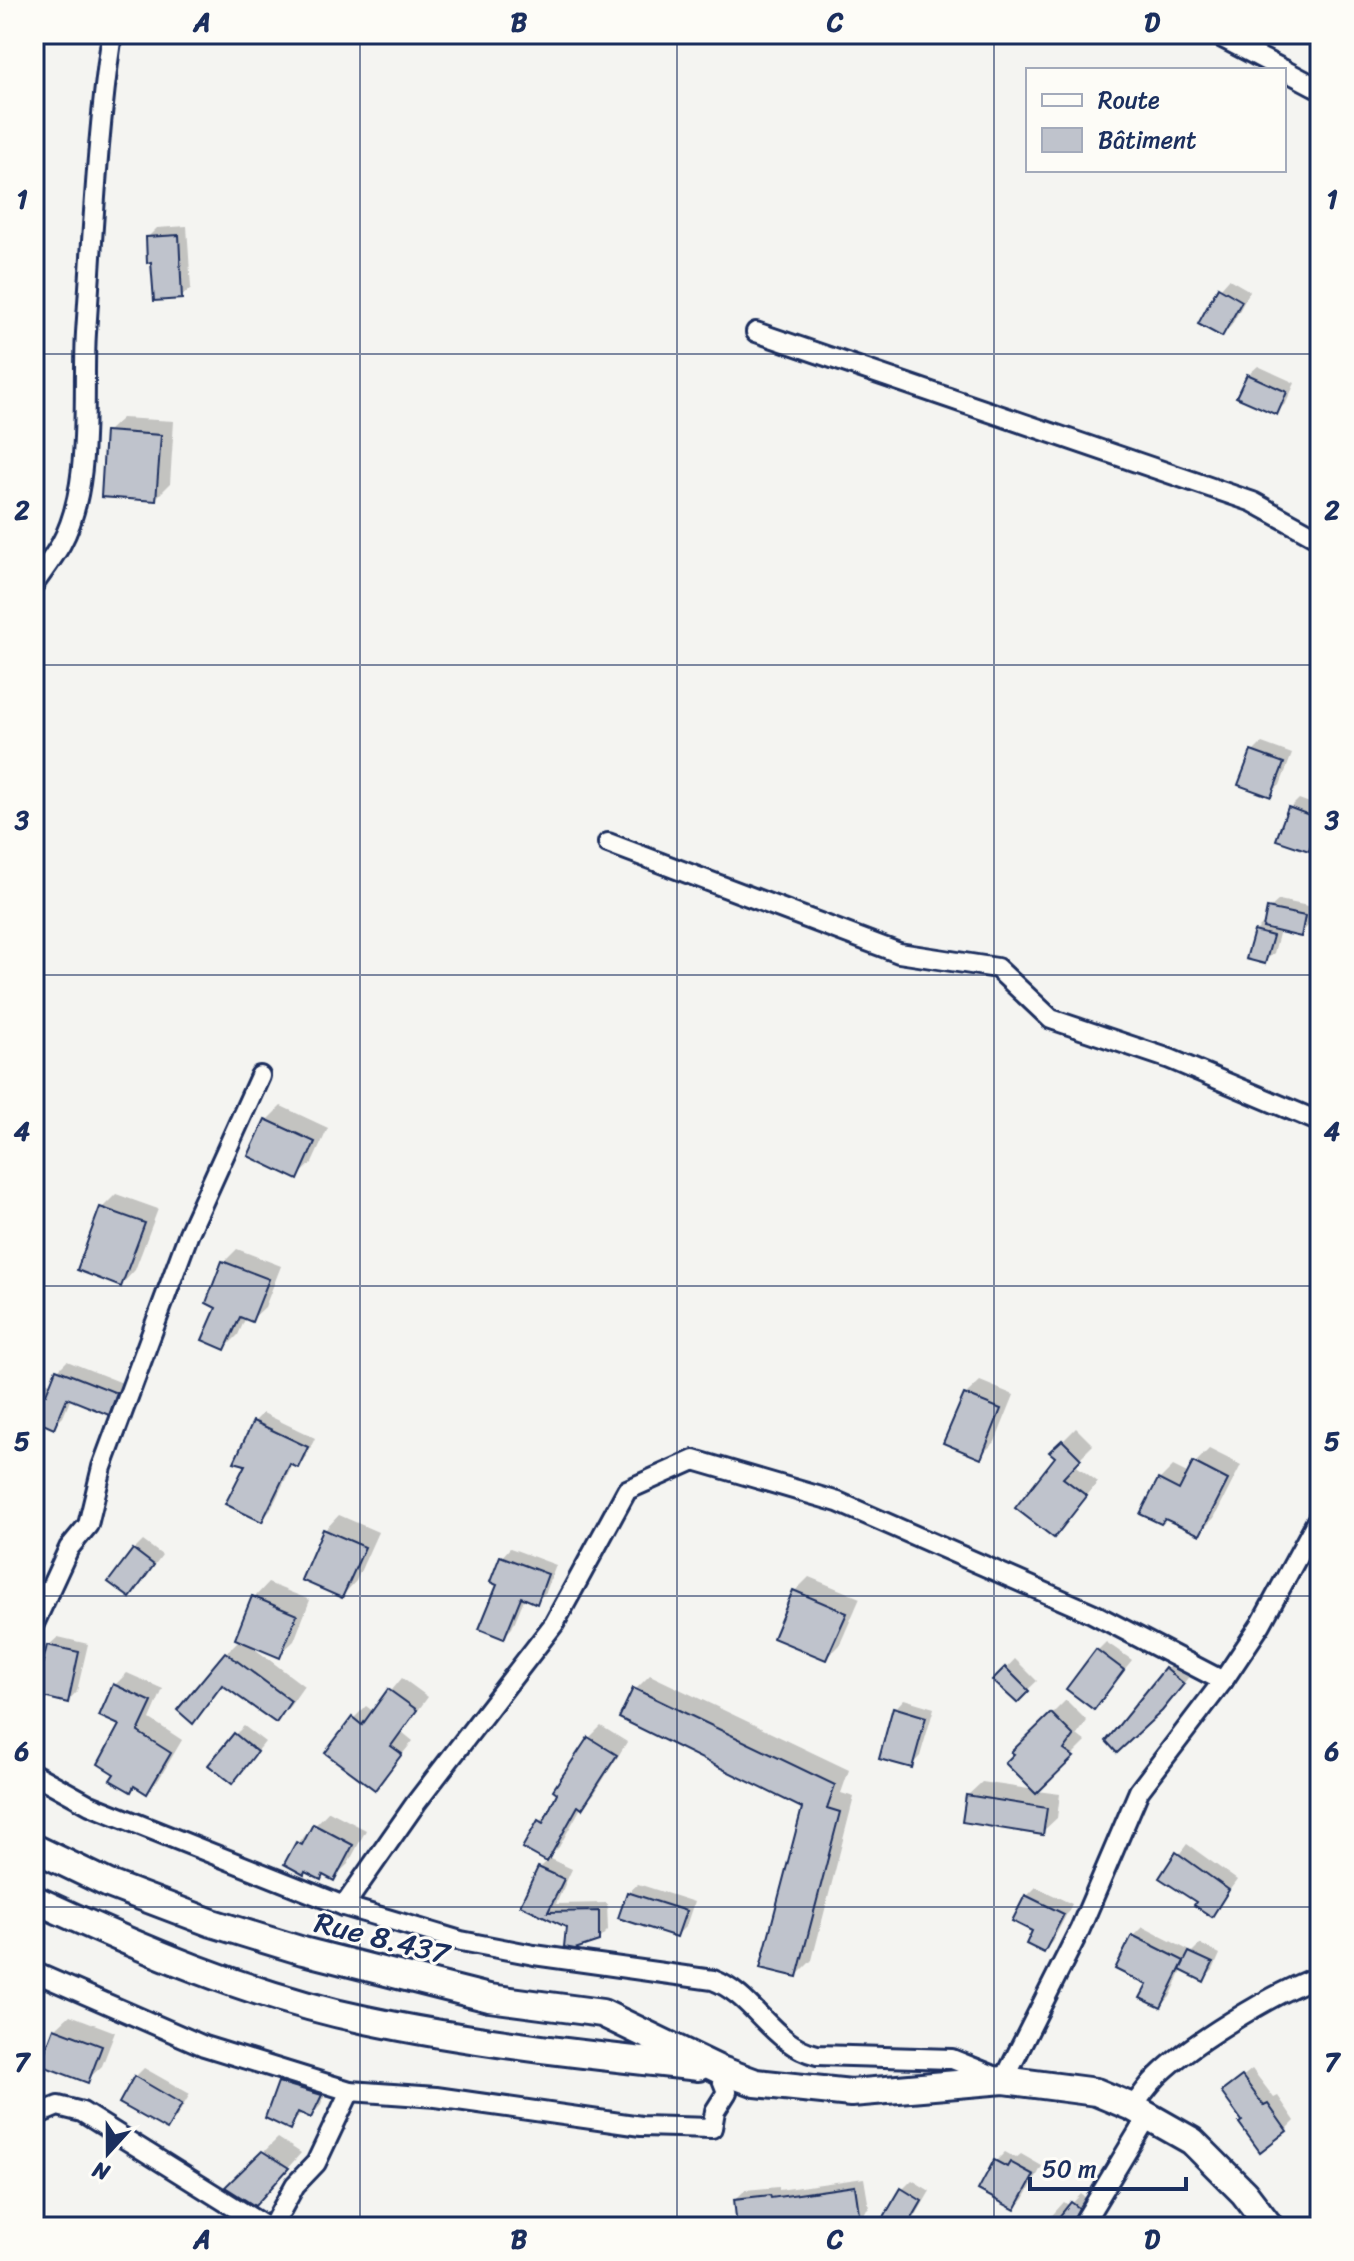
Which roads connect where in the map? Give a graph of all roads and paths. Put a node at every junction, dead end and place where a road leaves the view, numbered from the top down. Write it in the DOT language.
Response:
graph roads {
  1 [pos="112,34"];
  2 [pos="1215,34"];
  3 [pos="1280,68"];
  4 [pos="1286,71"];
  5 [pos="1320,89"];
  6 [pos="756,332"];
  7 [pos="1320,539"];
  8 [pos="34,584"];
  9 [pos="608,843"];
  10 [pos="260,1076"];
  11 [pos="1320,1122"];
  12 [pos="1320,1515"];
  13 [pos="34,1624"];
  14 [pos="1223,1681"];
  15 [pos="34,1774"];
  16 [pos="34,1848"];
  17 [pos="34,1899"];
  18 [pos="344,1906"];
  19 [pos="34,1972"];
  20 [pos="1320,1976"];
  21 [pos="718,2069"];
  22 [pos="1004,2080"];
  23 [pos="350,2091"];
  24 [pos="1140,2111"];
  25 [pos="34,2116"];
  26 [pos="269,2227"];
  27 [pos="1081,2227"];
  28 [pos="1270,2227"];
  1 -- 8 [label="street"];
  2 -- 3 [label="street"];
  4 -- 5 [label="street"];
  6 -- 7 [label="street"];
  9 -- 11 [label="street"];
  10 -- 13 [label="street"];
  12 -- 14 [label="street"];
  14 -- 18 [label="street"];
  14 -- 22 [label="street"];
  15 -- 18 [label="street"];
  16 -- 21 [label="main road, Rue 8.437"];
  17 -- 21 [label="main road, Rue 8.437"];
  18 -- 22 [label="street"];
  19 -- 23 [label="street"];
  20 -- 24 [label="street"];
  21 -- 22 [label="main road, Rue 8.437"];
  21 -- 23 [label="street"];
  22 -- 24 [label="main road, Rue 8.437"];
  23 -- 26 [label="street"];
  24 -- 27 [label="street"];
  24 -- 28 [label="main road, Rue 8.437"];
  25 -- 26 [label="street"];
}
